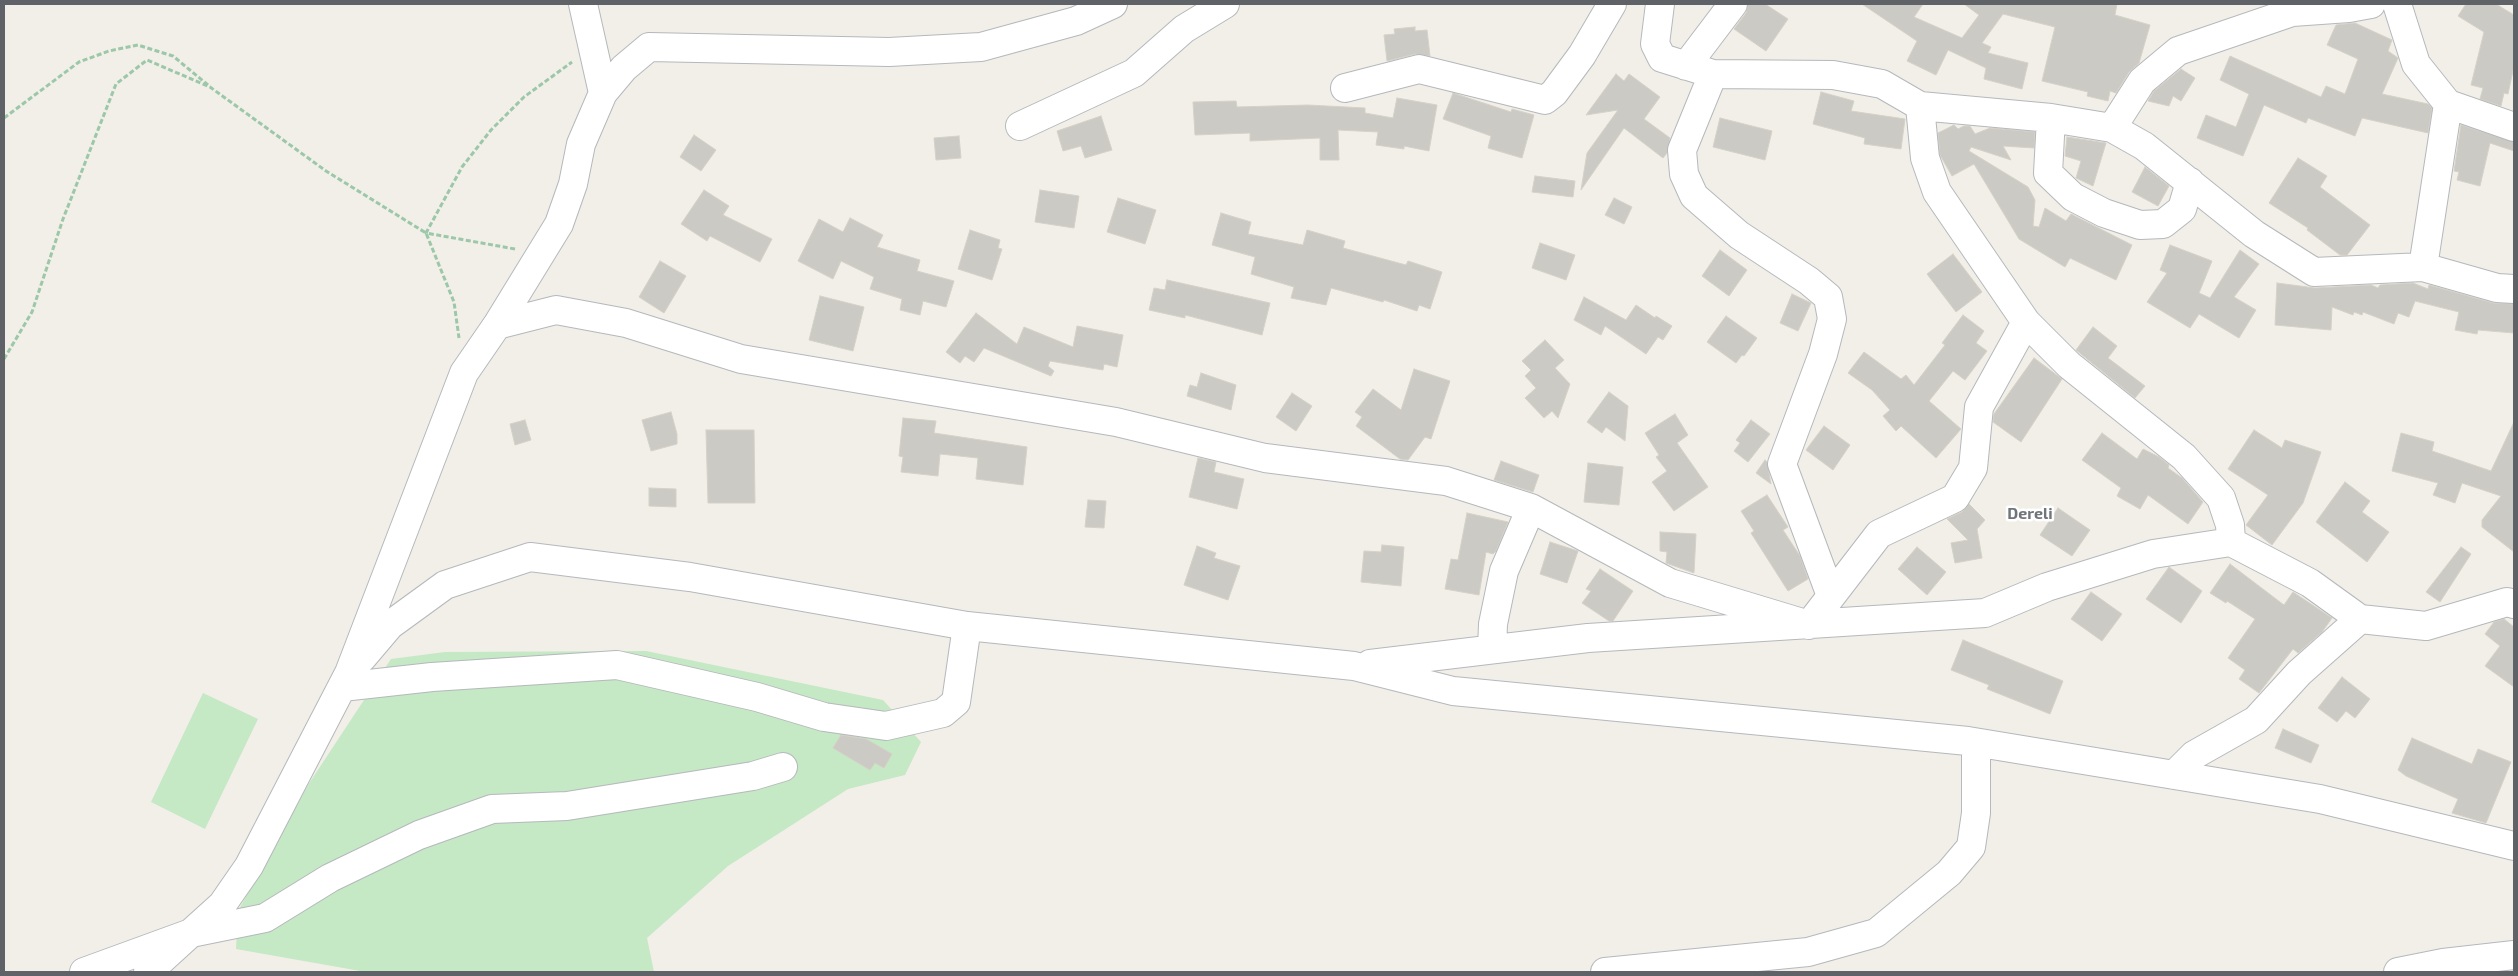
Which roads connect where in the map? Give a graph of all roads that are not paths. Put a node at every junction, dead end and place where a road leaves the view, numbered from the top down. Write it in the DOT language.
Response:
graph roads {
  1 [pos="583,4"];
  2 [pos="1113,4"];
  3 [pos="1224,4"];
  4 [pos="1612,4"];
  5 [pos="1660,4"];
  6 [pos="1733,4"];
  7 [pos="2397,4"];
  8 [pos="2357,5"];
  9 [pos="2286,8"];
  10 [pos="1686,66"];
  11 [pos="1712,74"];
  12 [pos="1345,88"];
  13 [pos="603,93"];
  14 [pos="2448,104"];
  15 [pos="1920,106"];
  16 [pos="2051,118"];
  17 [pos="1020,126"];
  18 [pos="2514,127"];
  19 [pos="2112,128"];
  20 [pos="2190,182"];
  21 [pos="2423,267"];
  22 [pos="2514,289"];
  23 [pos="2026,322"];
  24 [pos="497,325"];
  25 [pos="1531,508"];
  26 [pos="2231,542"];
  27 [pos="1831,596"];
  28 [pos="2514,604"];
  29 [pos="2360,619"];
  30 [pos="1809,625"];
  31 [pos="967,626"];
  32 [pos="1492,649"];
  33 [pos="1354,666"];
  34 [pos="346,680"];
  35 [pos="1976,743"];
  36 [pos="783,767"];
  37 [pos="2174,775"];
  38 [pos="2514,846"];
  39 [pos="191,933"];
  40 [pos="2514,955"];
  41 [pos="84,972"];
  42 [pos="148,972"];
  43 [pos="1605,972"];
  44 [pos="2398,972"];
  1 -- 13 [label="street"];
  2 -- 13 [label="street"];
  3 -- 17 [label="street"];
  4 -- 12 [label="street"];
  5 -- 10 [label="street"];
  6 -- 10 [label="street"];
  7 -- 14 [label="street"];
  8 -- 9 [label="street"];
  9 -- 19 [label="street"];
  10 -- 11 [label="street"];
  11 -- 15 [label="street"];
  11 -- 27 [label="street"];
  13 -- 24 [label="street"];
  14 -- 18 [label="street"];
  14 -- 21 [label="street"];
  15 -- 16 [label="street"];
  15 -- 23 [label="street"];
  16 -- 19 [label="street"];
  16 -- 20 [label="street"];
  19 -- 20 [label="street"];
  20 -- 21 [label="street"];
  21 -- 22 [label="street"];
  23 -- 26 [label="street"];
  23 -- 27 [label="street"];
  24 -- 25 [label="street"];
  24 -- 34 [label="street"];
  25 -- 30 [label="street"];
  25 -- 32 [label="street"];
  26 -- 29 [label="street"];
  26 -- 30 [label="street"];
  27 -- 30 [label="street"];
  28 -- 29 [label="street"];
  29 -- 37 [label="street"];
  30 -- 32 [label="street"];
  31 -- 33 [label="street"];
  31 -- 34 [label="street"];
  31 -- 34 [label="street"];
  32 -- 33 [label="street"];
  33 -- 35 [label="street"];
  34 -- 39 [label="street"];
  35 -- 37 [label="street"];
  35 -- 43 [label="street"];
  36 -- 39 [label="street"];
  37 -- 38 [label="street"];
  39 -- 41 [label="street"];
  39 -- 42 [label="street"];
  40 -- 44 [label="street"];
}
